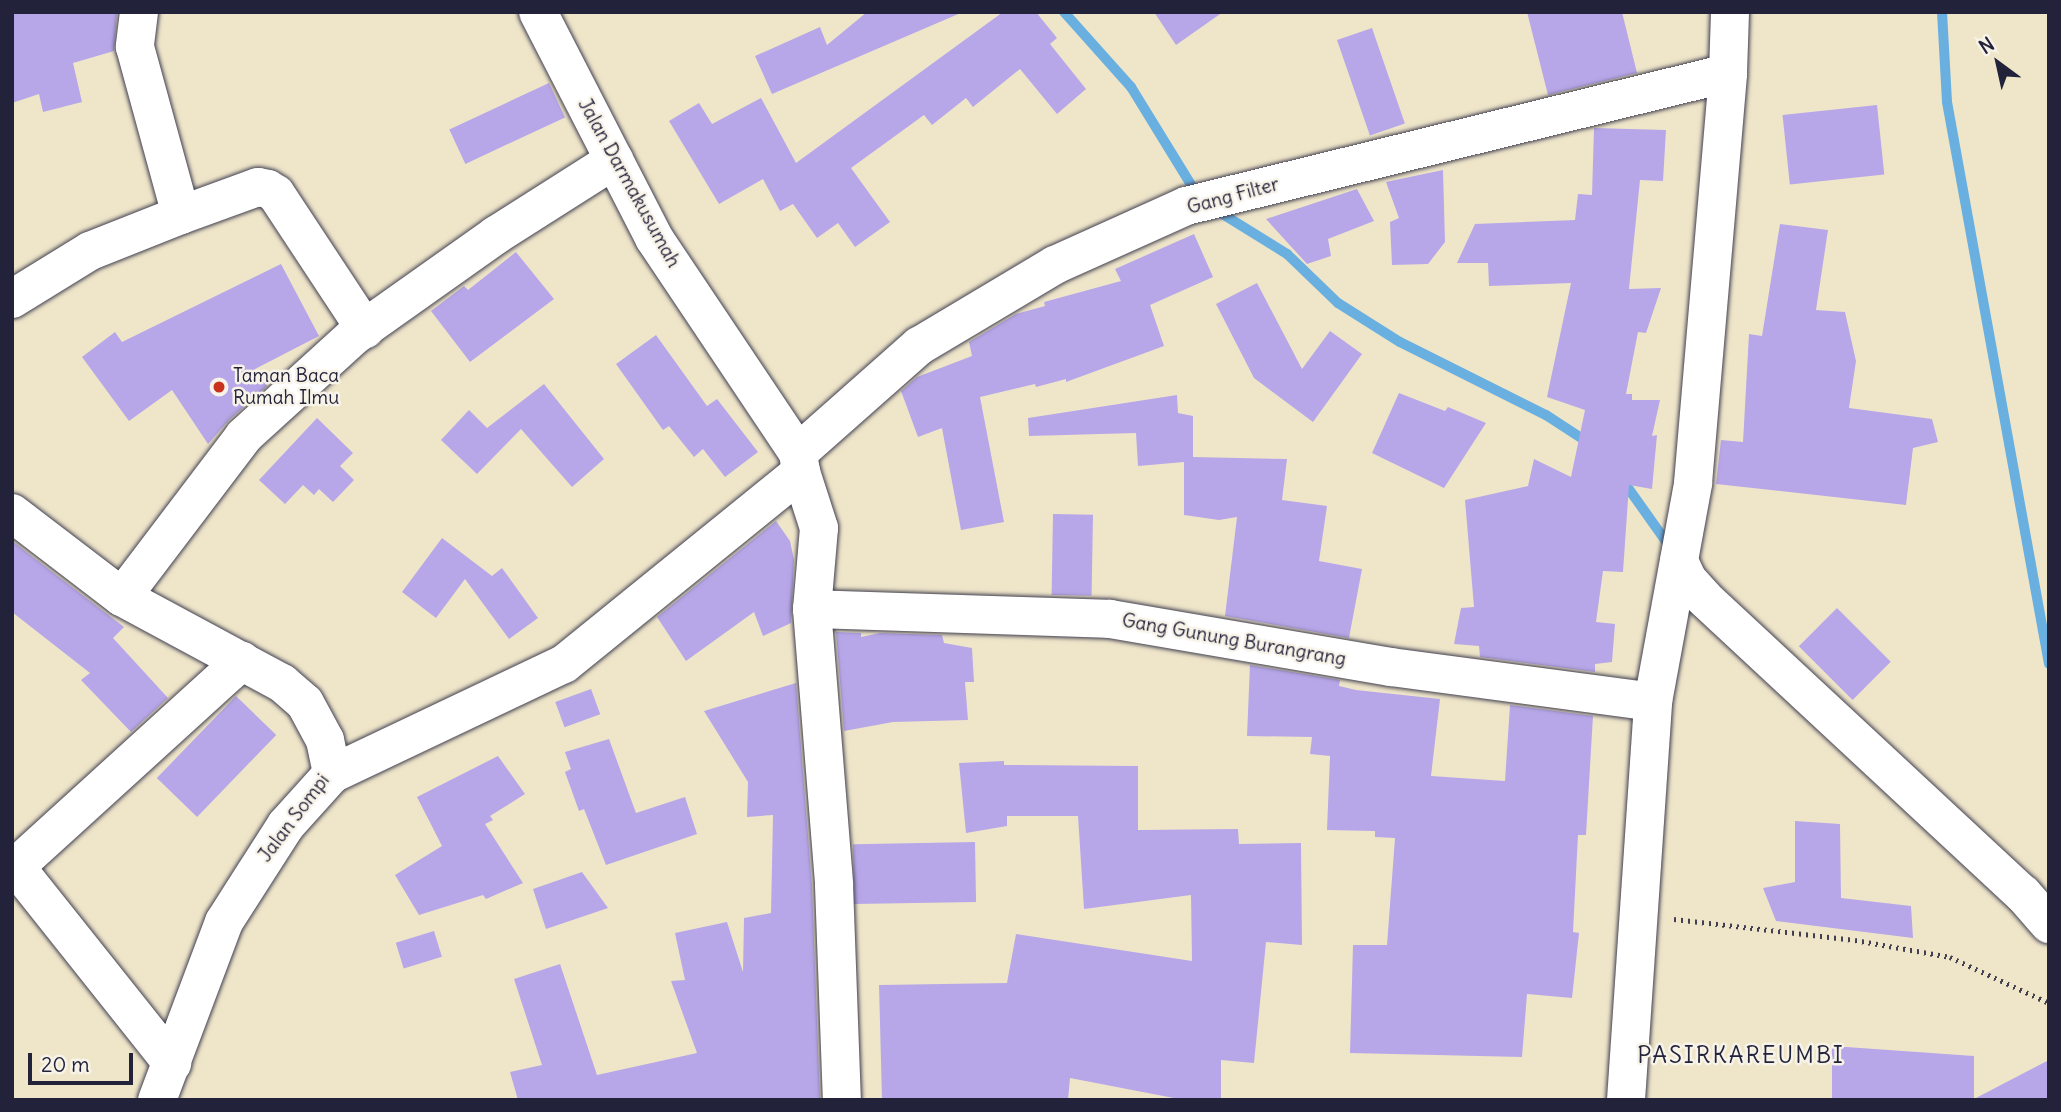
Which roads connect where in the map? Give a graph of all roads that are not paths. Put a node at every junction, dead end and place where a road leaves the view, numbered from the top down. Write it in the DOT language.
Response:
graph roads {
  1 [pos="139,12"];
  2 [pos="538,12"];
  3 [pos="1730,12"];
  4 [pos="1728,73"];
  5 [pos="614,160"];
  6 [pos="181,215"];
  7 [pos="12,299"];
  8 [pos="365,329"];
  9 [pos="800,462"];
  10 [pos="12,513"];
  11 [pos="1679,561"];
  12 [pos="121,597"];
  13 [pos="812,609"];
  14 [pos="242,661"];
  15 [pos="1653,702"];
  16 [pos="331,774"];
  17 [pos="14,868"];
  18 [pos="2049,924"];
  19 [pos="172,1063"];
  20 [pos="158,1100"];
  21 [pos="842,1100"];
  22 [pos="1626,1100"];
  1 -- 6 [label="street"];
  2 -- 5 [label="street, Jalan Darmakusumah"];
  3 -- 4 [label="street"];
  4 -- 9 [label="street, Gang Filter"];
  4 -- 11 [label="street"];
  5 -- 8 [label="street"];
  5 -- 9 [label="street, Jalan Darmakusumah"];
  6 -- 7 [label="street"];
  6 -- 8 [label="street"];
  8 -- 12 [label="street"];
  9 -- 13 [label="street, Jalan Darmakusumah"];
  9 -- 16 [label="street, Gang Filter"];
  10 -- 12 [label="street, Jalan Sompi"];
  11 -- 15 [label="street"];
  11 -- 18 [label="street"];
  12 -- 14 [label="street, Jalan Sompi"];
  13 -- 15 [label="street, Gang Gunung Burangrang"];
  13 -- 21 [label="street, Jalan Darmakusumah"];
  14 -- 16 [label="street, Jalan Sompi"];
  14 -- 17 [label="street"];
  15 -- 22 [label="street"];
  16 -- 19 [label="street, Jalan Sompi"];
  17 -- 19 [label="street"];
  19 -- 20 [label="street, Jalan Sompi"];
}
